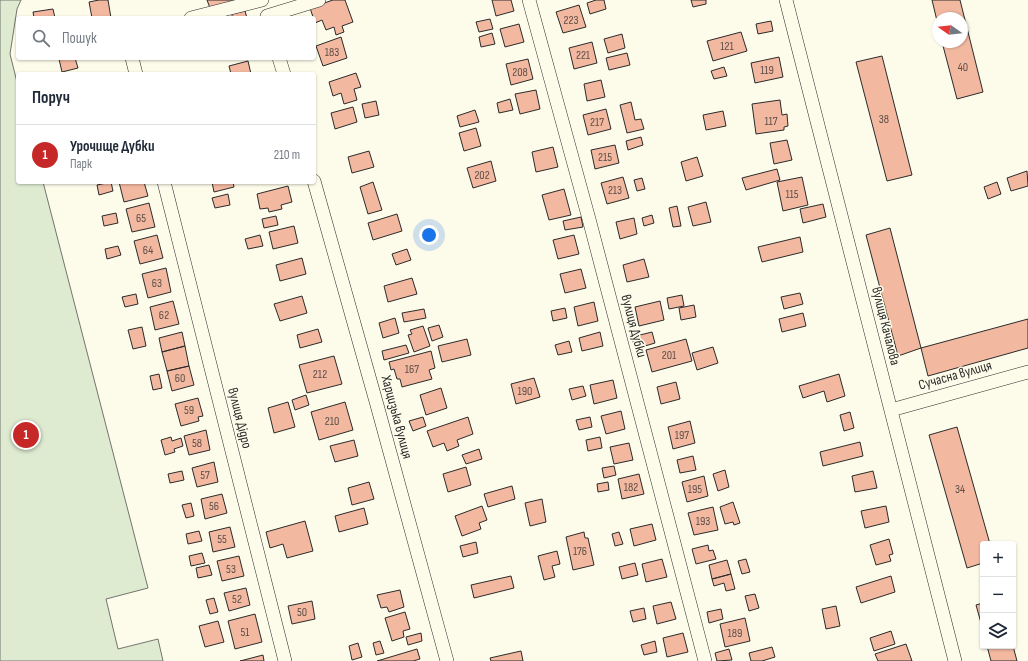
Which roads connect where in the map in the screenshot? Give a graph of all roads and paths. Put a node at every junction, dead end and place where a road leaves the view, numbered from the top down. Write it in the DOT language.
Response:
graph roads {
  1 [pos="262,0"];
  2 [pos="319,0"];
  3 [pos="529,0"];
  4 [pos="786,0"];
  5 [pos="199,16"];
  6 [pos="268,16"];
  7 [pos="271,16"];
  8 [pos="132,60"];
  9 [pos="280,60"];
  10 [pos="136,72"];
  11 [pos="283,72"];
  12 [pos="165,184"];
  13 [pos="315,184"];
  14 [pos="1028,372"];
  15 [pos="891,410"];
  16 [pos="285,661"];
  17 [pos="447,661"];
  18 [pos="705,661"];
  19 [pos="955,661"];
  1 -- 5 [label="street"];
  1 -- 6 [label="street"];
  2 -- 7 [label="street"];
  3 -- 18 [label="street, вулиця Дубки"];
  4 -- 15 [label="street, вулиця Качалова"];
  8 -- 10 [label="street"];
  9 -- 11 [label="street"];
  12 -- 16 [label="street, вулиця Дідро"];
  13 -- 17 [label="street, Харцизька вулиця"];
  14 -- 15 [label="street, Сучасна вулиця"];
  15 -- 19 [label="street, вулиця Качалова"];
}
